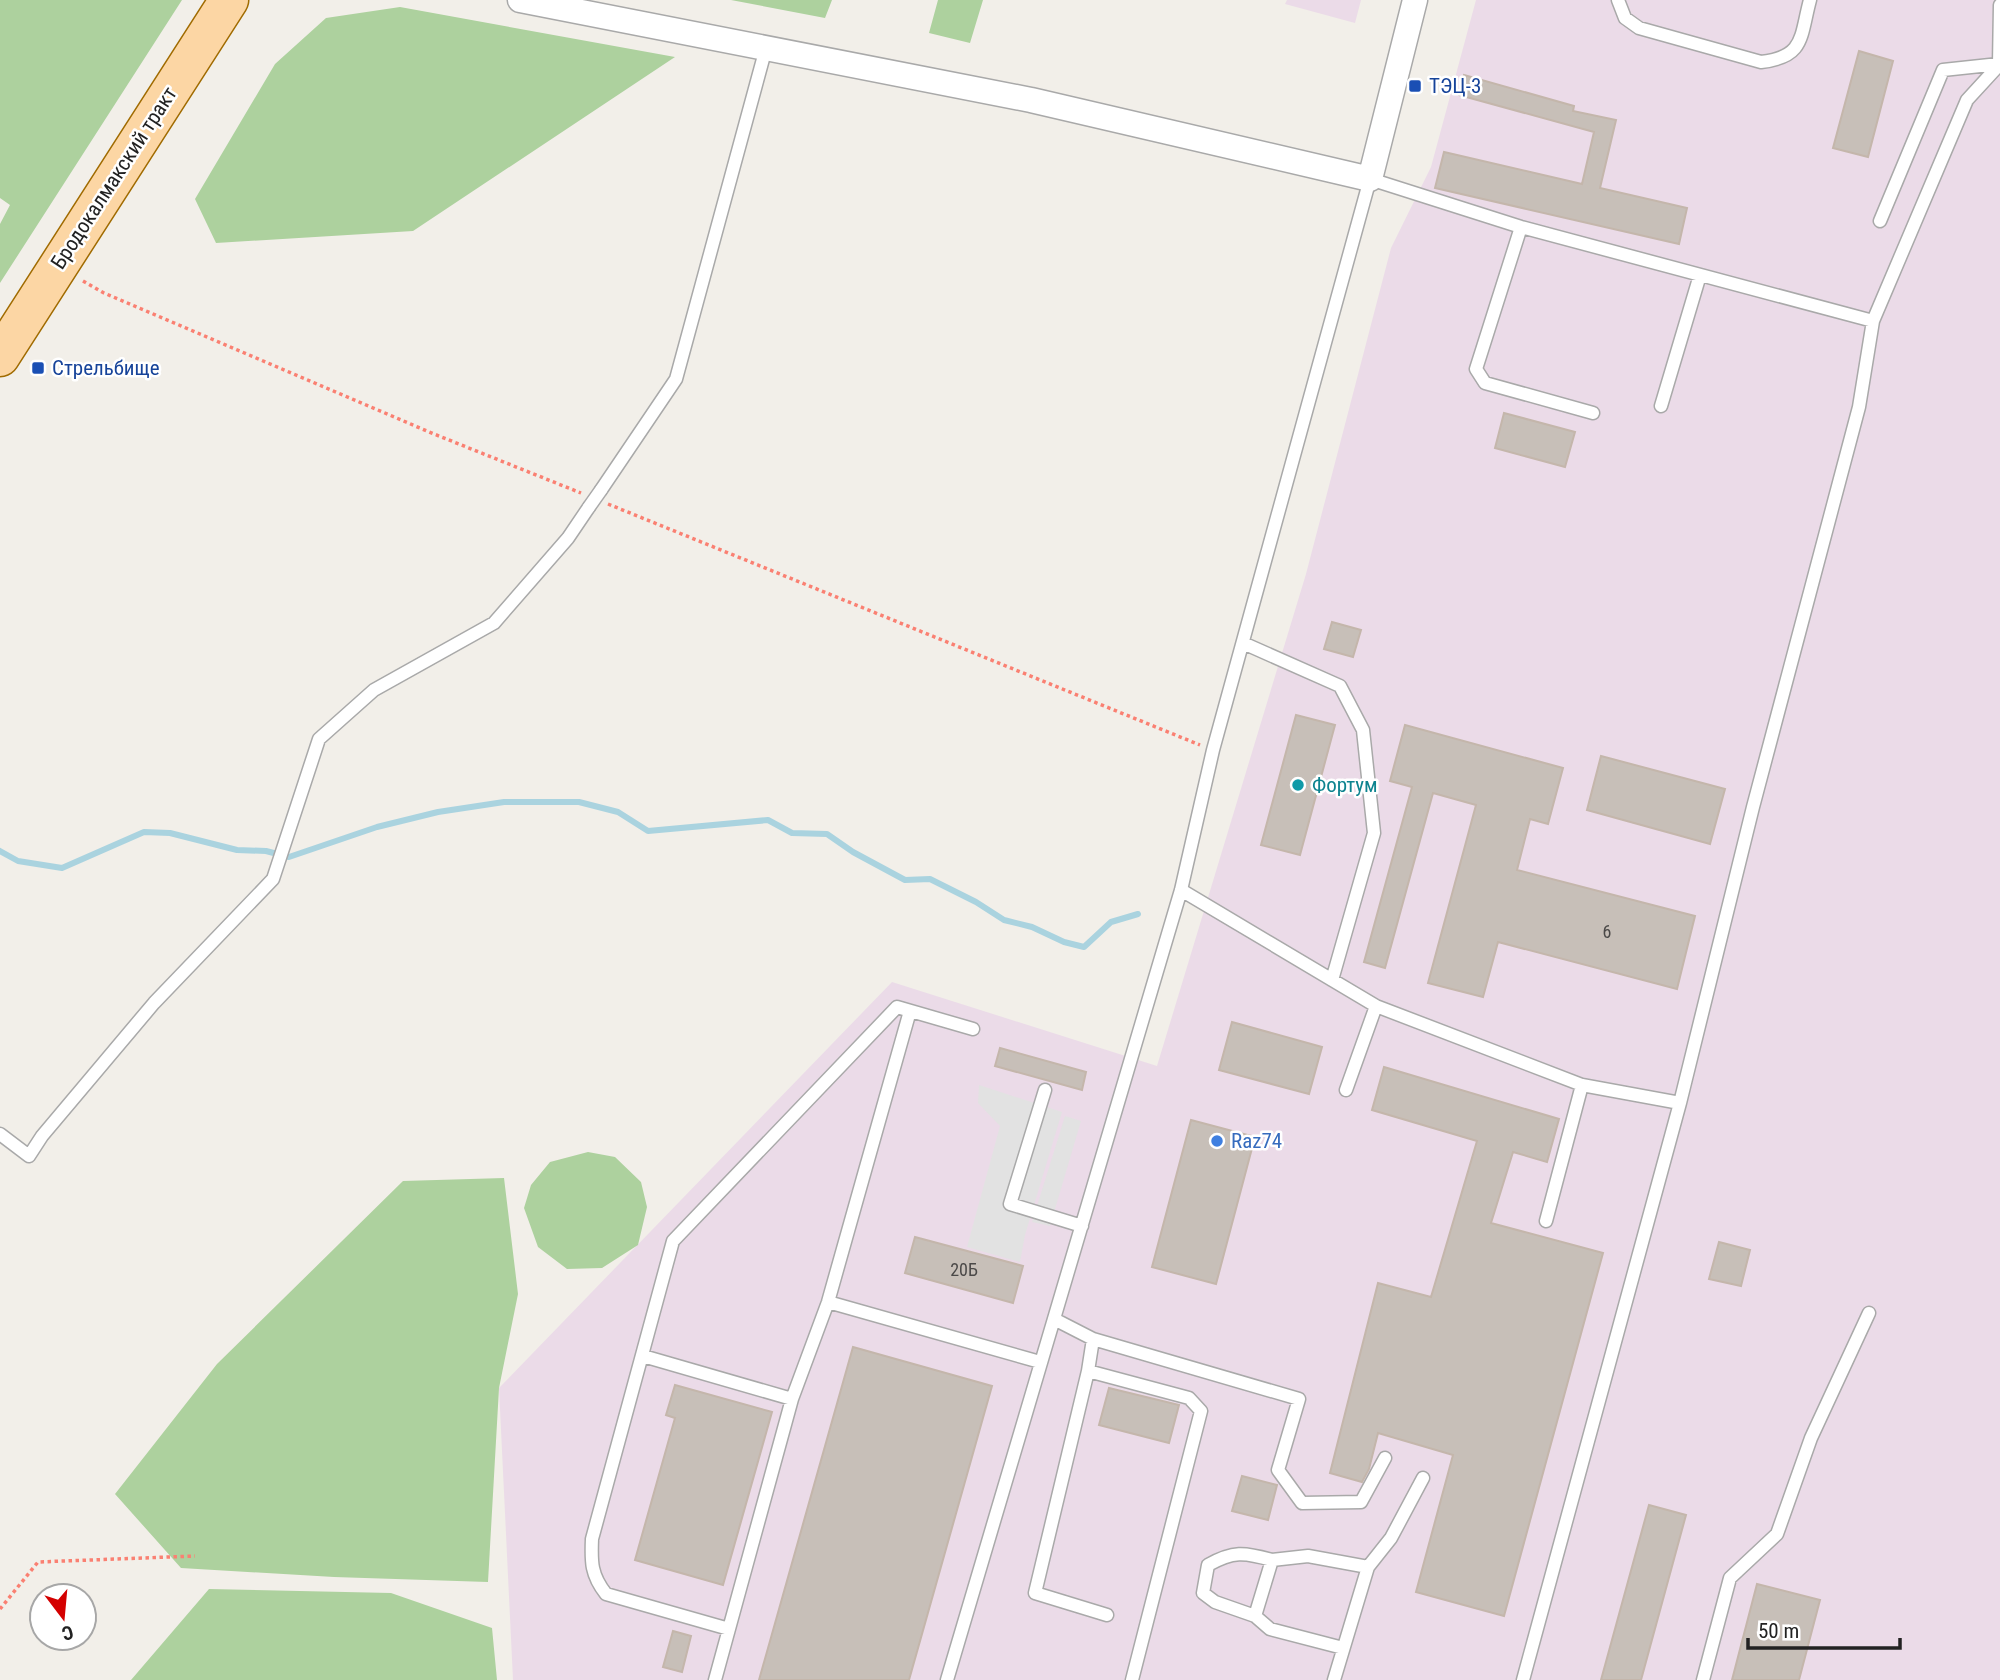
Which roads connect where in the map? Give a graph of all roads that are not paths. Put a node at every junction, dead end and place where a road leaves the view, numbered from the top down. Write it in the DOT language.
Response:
graph roads {
  1 [pos="229,0"];
  2 [pos="520,0"];
  3 [pos="1415,0"];
  4 [pos="1618,0"];
  5 [pos="1810,0"];
  6 [pos="2000,5"];
  7 [pos="766,48"];
  8 [pos="2000,64"];
  9 [pos="1370,179"];
  10 [pos="1880,221"];
  11 [pos="1521,227"];
  12 [pos="1700,275"];
  13 [pos="1873,321"];
  14 [pos="0,357"];
  15 [pos="1661,406"];
  16 [pos="1594,412"];
  17 [pos="1243,643"];
  18 [pos="1181,890"];
  19 [pos="1332,980"];
  20 [pos="1376,1006"];
  21 [pos="910,1011"];
  22 [pos="973,1029"];
  23 [pos="1582,1084"];
  24 [pos="1045,1090"];
  25 [pos="1346,1090"];
  26 [pos="1680,1103"];
  27 [pos="0,1134"];
  28 [pos="1546,1221"];
  29 [pos="1082,1226"];
  30 [pos="828,1302"];
  31 [pos="1869,1313"];
  32 [pos="1054,1319"];
  33 [pos="1093,1339"];
  34 [pos="643,1356"];
  35 [pos="1040,1362"];
  36 [pos="1088,1371"];
  37 [pos="792,1398"];
  38 [pos="1385,1458"];
  39 [pos="1423,1478"];
  40 [pos="1272,1560"];
  41 [pos="1368,1567"];
  42 [pos="1107,1615"];
  43 [pos="1255,1616"];
  44 [pos="729,1629"];
  45 [pos="1343,1648"];
  46 [pos="715,1680"];
  47 [pos="947,1680"];
  48 [pos="1132,1680"];
  49 [pos="1334,1680"];
  50 [pos="1523,1680"];
  51 [pos="1703,1680"];
  1 -- 14 [label="main road, Бродокалмакский тракт"];
  2 -- 7 [label="street"];
  3 -- 9 [label="street"];
  4 -- 5 [label="lane"];
  6 -- 8 [label="lane"];
  7 -- 9 [label="street"];
  7 -- 27 [label="lane"];
  8 -- 10 [label="lane"];
  8 -- 13 [label="lane"];
  9 -- 11 [label="lane"];
  9 -- 17 [label="lane"];
  11 -- 12 [label="lane"];
  11 -- 16 [label="lane"];
  12 -- 13 [label="lane"];
  12 -- 15 [label="lane"];
  13 -- 26 [label="lane"];
  17 -- 18 [label="lane"];
  17 -- 19 [label="lane"];
  18 -- 19 [label="lane"];
  18 -- 29 [label="lane"];
  19 -- 20 [label="lane"];
  20 -- 23 [label="lane"];
  20 -- 25 [label="lane"];
  21 -- 22 [label="lane"];
  21 -- 30 [label="lane"];
  21 -- 34 [label="lane"];
  23 -- 26 [label="lane"];
  23 -- 28 [label="lane"];
  24 -- 29 [label="lane"];
  26 -- 50 [label="lane"];
  29 -- 32 [label="lane"];
  30 -- 35 [label="lane"];
  30 -- 37 [label="lane"];
  31 -- 51 [label="lane"];
  32 -- 33 [label="lane"];
  32 -- 35 [label="lane"];
  33 -- 36 [label="lane"];
  33 -- 38 [label="lane"];
  34 -- 37 [label="lane"];
  34 -- 44 [label="lane"];
  35 -- 47 [label="lane"];
  36 -- 42 [label="lane"];
  36 -- 48 [label="lane"];
  37 -- 44 [label="lane"];
  39 -- 41 [label="lane"];
  40 -- 41 [label="lane"];
  40 -- 43 [label="lane"];
  40 -- 43 [label="lane"];
  41 -- 45 [label="lane"];
  43 -- 45 [label="lane"];
  44 -- 46 [label="lane"];
  45 -- 49 [label="lane"];
}
